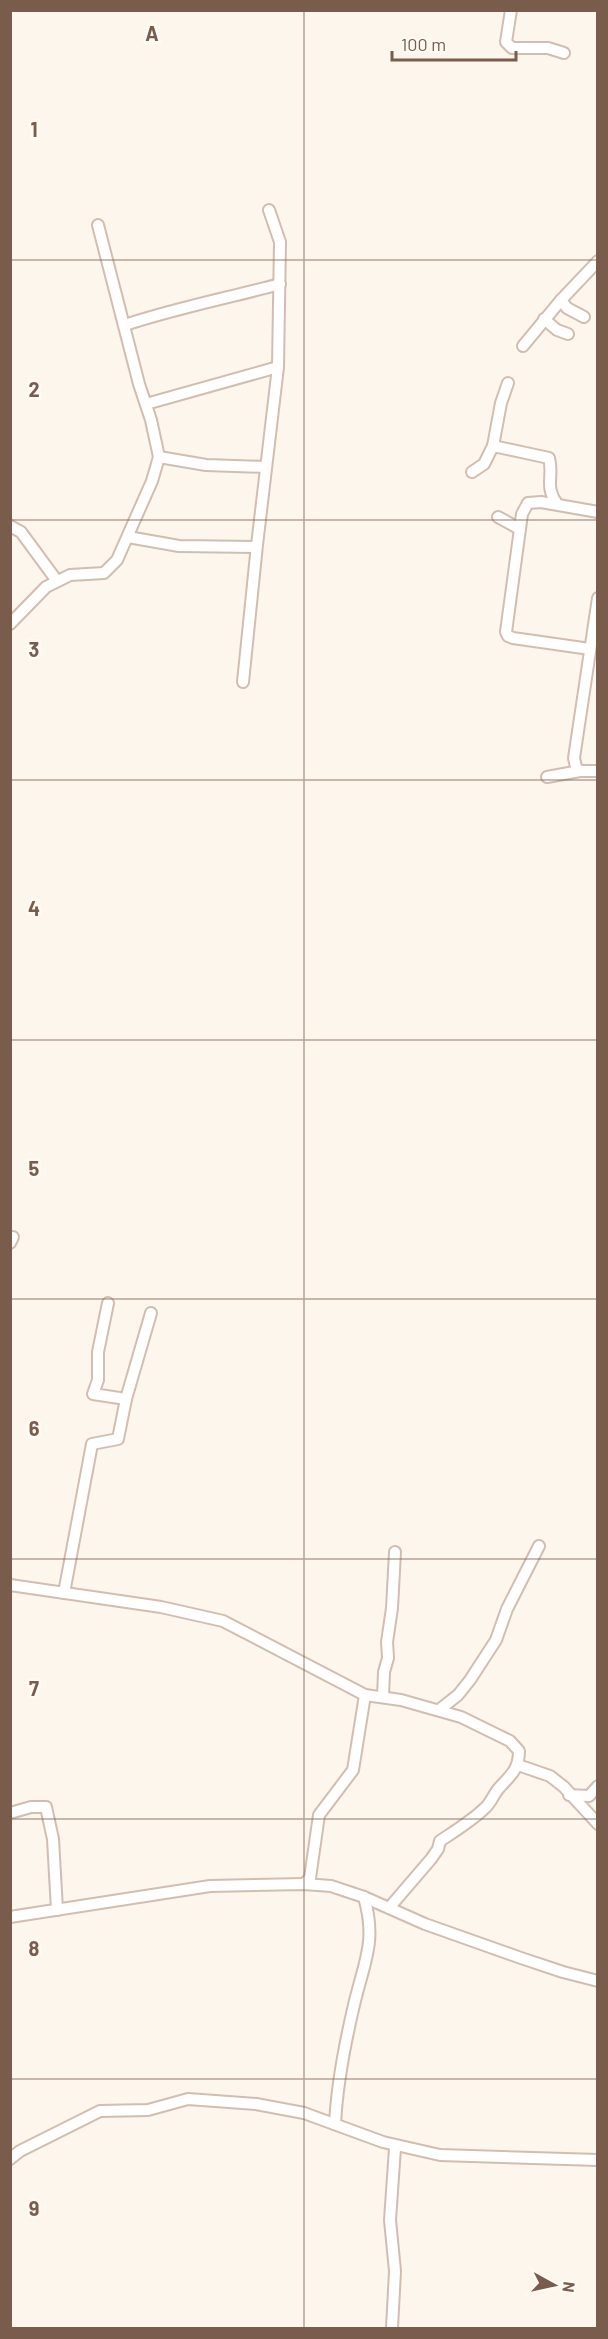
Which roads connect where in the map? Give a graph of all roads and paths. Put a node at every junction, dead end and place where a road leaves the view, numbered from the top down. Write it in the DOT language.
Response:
graph roads {
  1 [pos="511,10"];
  2 [pos="564,53"];
  3 [pos="269,210"];
  4 [pos="98,225"];
  5 [pos="597,261"];
  6 [pos="280,284"];
  7 [pos="561,300"];
  8 [pos="584,317"];
  9 [pos="544,319"];
  10 [pos="125,325"];
  11 [pos="568,334"];
  12 [pos="523,346"];
  13 [pos="278,367"];
  14 [pos="508,383"];
  15 [pos="146,404"];
  16 [pos="493,446"];
  17 [pos="159,457"];
  18 [pos="266,467"];
  19 [pos="472,472"];
  20 [pos="557,504"];
  21 [pos="597,512"];
  22 [pos="498,517"];
  23 [pos="10,526"];
  24 [pos="520,529"];
  25 [pos="128,537"];
  26 [pos="256,547"];
  27 [pos="57,581"];
  28 [pos="597,598"];
  29 [pos="10,624"];
  30 [pos="590,649"];
  31 [pos="243,682"];
  32 [pos="580,771"];
  33 [pos="597,771"];
  34 [pos="547,777"];
  35 [pos="108,1303"];
  36 [pos="151,1313"];
  37 [pos="126,1399"];
  38 [pos="539,1546"];
  39 [pos="395,1552"];
  40 [pos="10,1585"];
  41 [pos="63,1593"];
  42 [pos="365,1695"];
  43 [pos="383,1697"];
  44 [pos="439,1710"];
  45 [pos="518,1765"];
  46 [pos="597,1786"];
  47 [pos="569,1795"];
  48 [pos="10,1813"];
  49 [pos="597,1824"];
  50 [pos="303,1884"];
  51 [pos="364,1896"];
  52 [pos="389,1908"];
  53 [pos="57,1910"];
  54 [pos="10,1917"];
  55 [pos="597,1981"];
  56 [pos="335,2124"];
  57 [pos="10,2143"];
  58 [pos="396,2148"];
  59 [pos="20,2151"];
  60 [pos="10,2158"];
  61 [pos="597,2160"];
  62 [pos="392,2328"];
  1 -- 2 [label="street"];
  3 -- 6 [label="street"];
  4 -- 10 [label="street"];
  5 -- 7 [label="street"];
  6 -- 10 [label="street"];
  6 -- 13 [label="street"];
  7 -- 8 [label="street"];
  7 -- 9 [label="street"];
  9 -- 11 [label="street"];
  9 -- 12 [label="street"];
  10 -- 15 [label="street"];
  13 -- 15 [label="street"];
  13 -- 18 [label="street"];
  14 -- 16 [label="street"];
  15 -- 17 [label="street"];
  16 -- 19 [label="street"];
  16 -- 20 [label="street"];
  17 -- 18 [label="street"];
  17 -- 25 [label="street"];
  18 -- 26 [label="street"];
  20 -- 21 [label="street"];
  20 -- 24 [label="street"];
  22 -- 24 [label="street"];
  23 -- 27 [label="street"];
  24 -- 30 [label="street"];
  25 -- 26 [label="street"];
  25 -- 27 [label="street"];
  26 -- 31 [label="street"];
  27 -- 29 [label="street"];
  28 -- 30 [label="street"];
  30 -- 32 [label="street"];
  32 -- 33 [label="street"];
  32 -- 34 [label="street"];
  35 -- 37 [label="street"];
  36 -- 37 [label="street"];
  37 -- 41 [label="street"];
  38 -- 44 [label="street"];
  39 -- 43 [label="street"];
  40 -- 41 [label="street"];
  41 -- 42 [label="street"];
  42 -- 43 [label="street"];
  42 -- 50 [label="street"];
  43 -- 44 [label="street"];
  44 -- 45 [label="street"];
  45 -- 47 [label="street"];
  45 -- 52 [label="street"];
  46 -- 47 [label="street"];
  47 -- 49 [label="street"];
  48 -- 53 [label="street"];
  50 -- 51 [label="street"];
  50 -- 53 [label="street"];
  51 -- 52 [label="street"];
  51 -- 56 [label="street"];
  52 -- 55 [label="street"];
  53 -- 54 [label="street"];
  56 -- 59 [label="street"];
  56 -- 61 [label="street"];
  57 -- 59 [label="street"];
  58 -- 62 [label="street"];
  59 -- 60 [label="street"];
}
